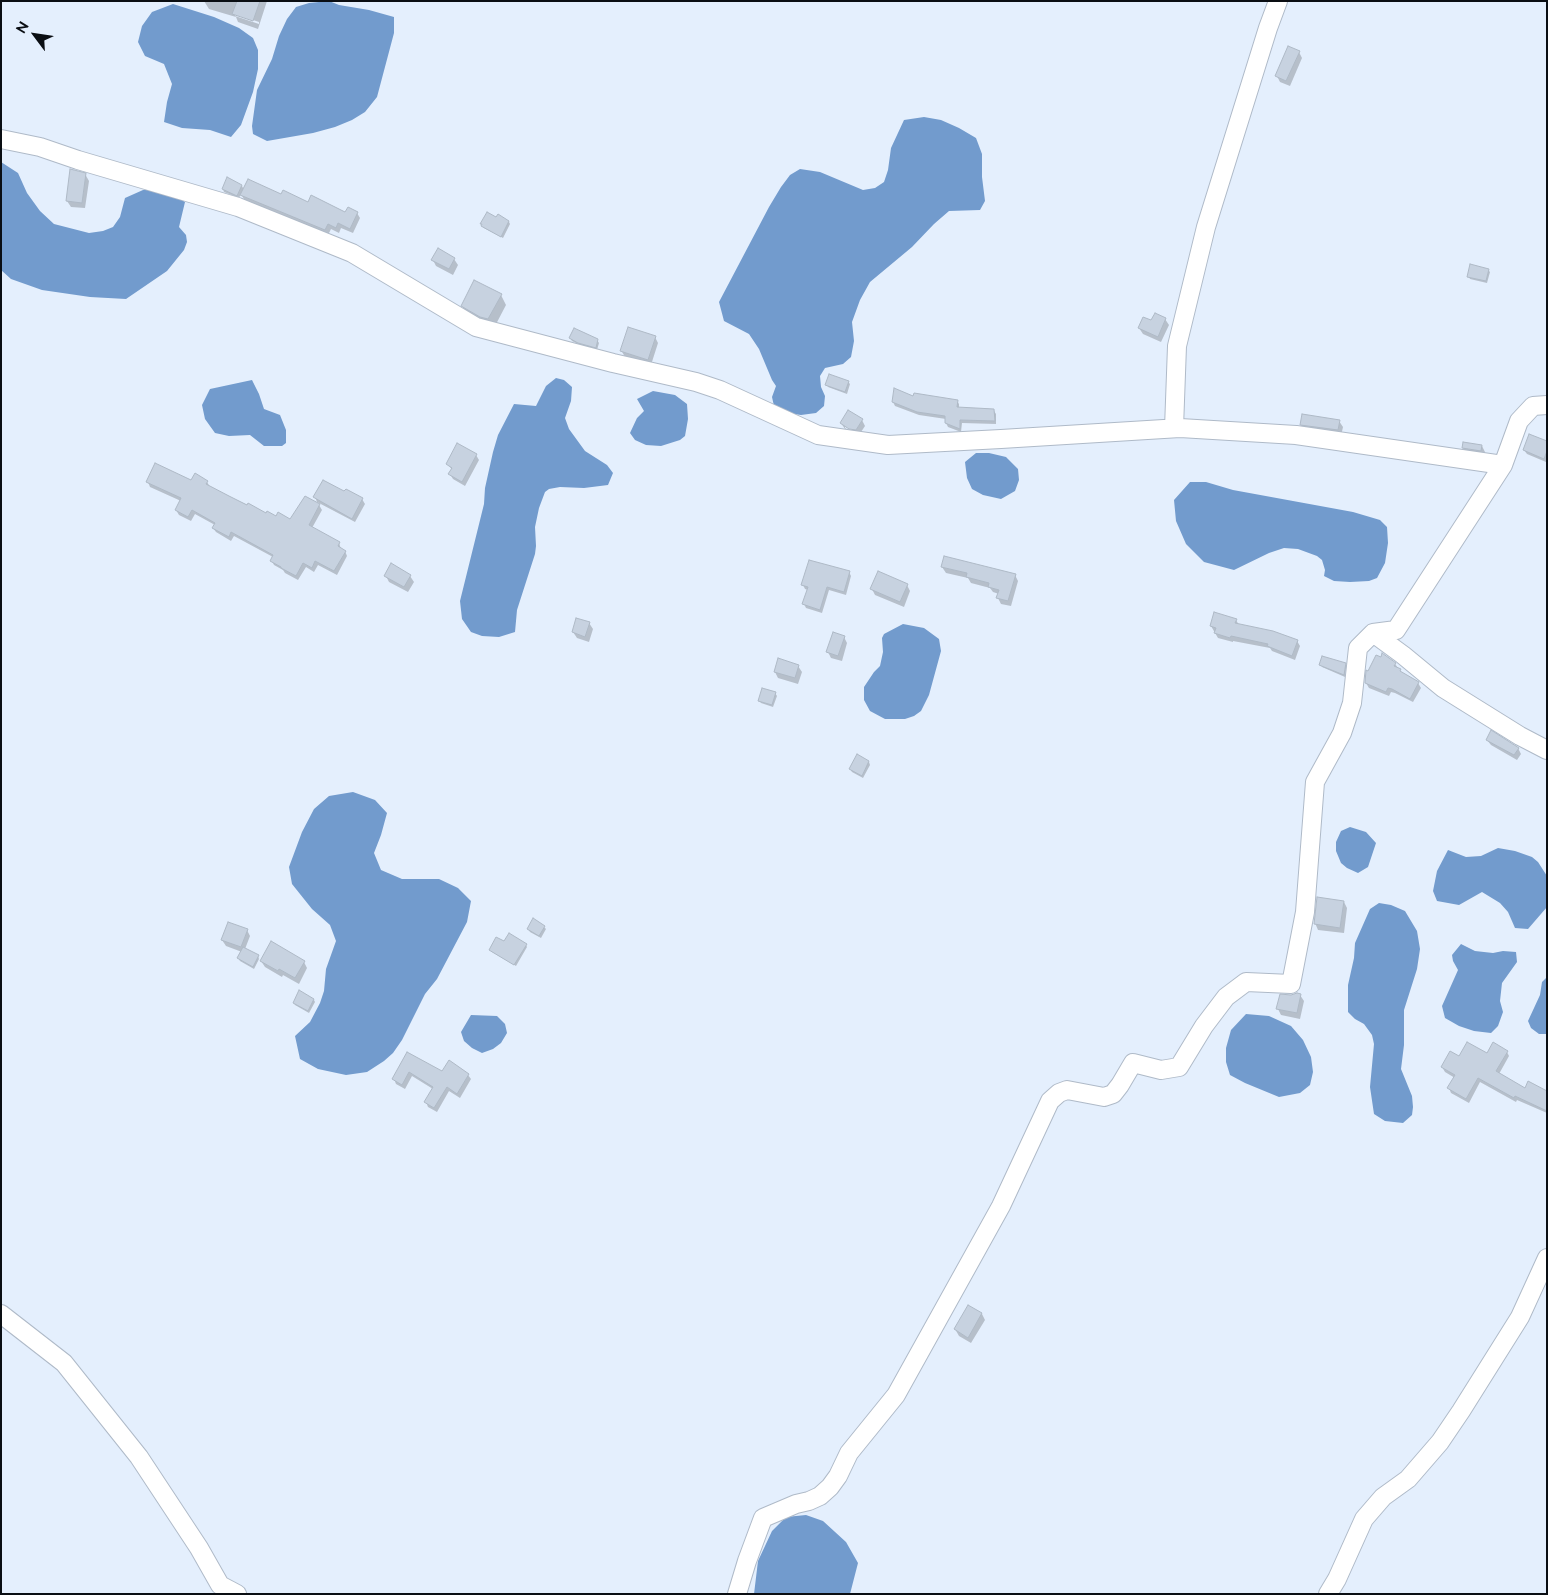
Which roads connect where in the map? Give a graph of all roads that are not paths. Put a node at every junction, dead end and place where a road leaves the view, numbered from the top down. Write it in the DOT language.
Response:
graph roads {
  1 [pos="1278,1"];
  2 [pos="1,139"];
  3 [pos="1547,405"];
  4 [pos="1174,428"];
  5 [pos="1503,465"];
  6 [pos="1373,633"];
  7 [pos="1547,750"];
  8 [pos="1547,1258"];
  9 [pos="1,1314"];
  10 [pos="237,1594"];
  11 [pos="737,1594"];
  12 [pos="1328,1594"];
  1 -- 4 [label="street"];
  2 -- 4 [label="street"];
  3 -- 5 [label="street"];
  4 -- 5 [label="street"];
  5 -- 6 [label="street"];
  6 -- 7 [label="street"];
  6 -- 11 [label="street"];
  8 -- 12 [label="street"];
  9 -- 10 [label="street"];
}
